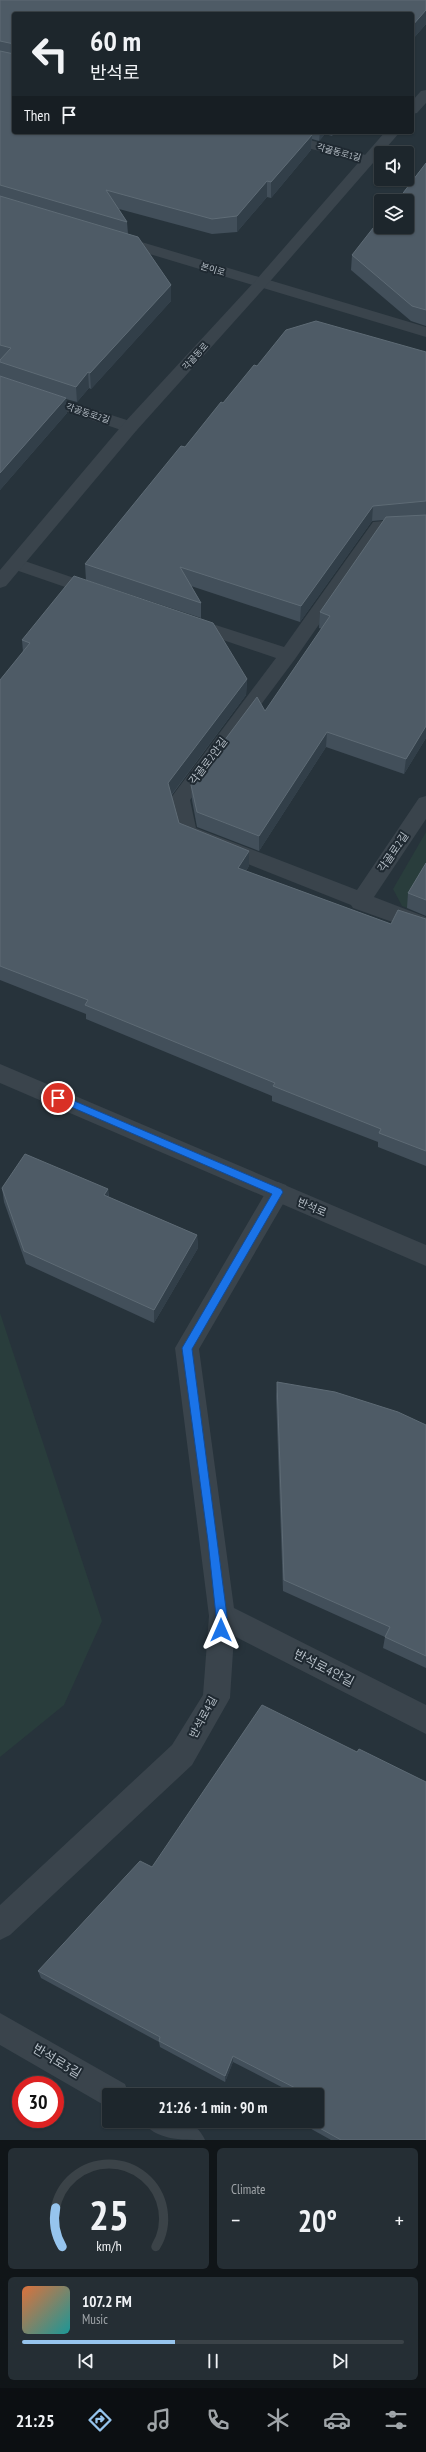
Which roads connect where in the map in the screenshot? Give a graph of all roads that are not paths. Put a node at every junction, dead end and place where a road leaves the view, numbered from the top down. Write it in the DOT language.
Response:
graph roads {
  1 [pos="426,94"];
  2 [pos="414,108"];
  3 [pos="271,134"];
  4 [pos="391,134"];
  5 [pos="368,160"];
  6 [pos="107,237"];
  7 [pos="260,283"];
  8 [pos="426,332"];
  9 [pos="0,384"];
  10 [pos="130,427"];
  11 [pos="426,523"];
  12 [pos="16,564"];
  13 [pos="0,582"];
  14 [pos="114,597"];
  15 [pos="175,617"];
  16 [pos="288,655"];
  17 [pos="426,803"];
  18 [pos="360,902"];
  19 [pos="426,926"];
  20 [pos="0,1073"];
  21 [pos="278,1192"];
  22 [pos="426,1256"];
  23 [pos="222,1616"];
  24 [pos="426,1720"];
  25 [pos="0,1925"];
  26 [pos="0,2028"];
  27 [pos="102,2088"];
  28 [pos="170,2128"];
  29 [pos="190,2140"];
  1 -- 2 [label="street"];
  3 -- 5 [label="street, 각골동로1길"];
  4 -- 5 [label="street, 각골동로"];
  5 -- 7 [label="street, 각골동로"];
  6 -- 7 [label="street, 본이로"];
  7 -- 8 [label="street, 본이로"];
  7 -- 10 [label="street, 각골동로"];
  9 -- 10 [label="street, 각골동로2길"];
  10 -- 12 [label="street, 각골동로"];
  11 -- 16 [label="street, 각골로2안길"];
  12 -- 13 [label="street, 각골동로"];
  12 -- 14 [label="street"];
  15 -- 16 [label="street"];
  16 -- 18 [label="street, 각골로2안길"];
  17 -- 18 [label="street, 각골로2길"];
  18 -- 19 [label="street, 각골로2안길"];
  20 -- 21 [label="street, 반석로"];
  21 -- 22 [label="street, 반석로"];
  21 -- 23 [label="street, 반석로4길"];
  23 -- 24 [label="street, 반석로4안길"];
  23 -- 25 [label="street, 반석로4길"];
  26 -- 27 [label="street, 반석로3길"];
  28 -- 29 [label="street"];
}
